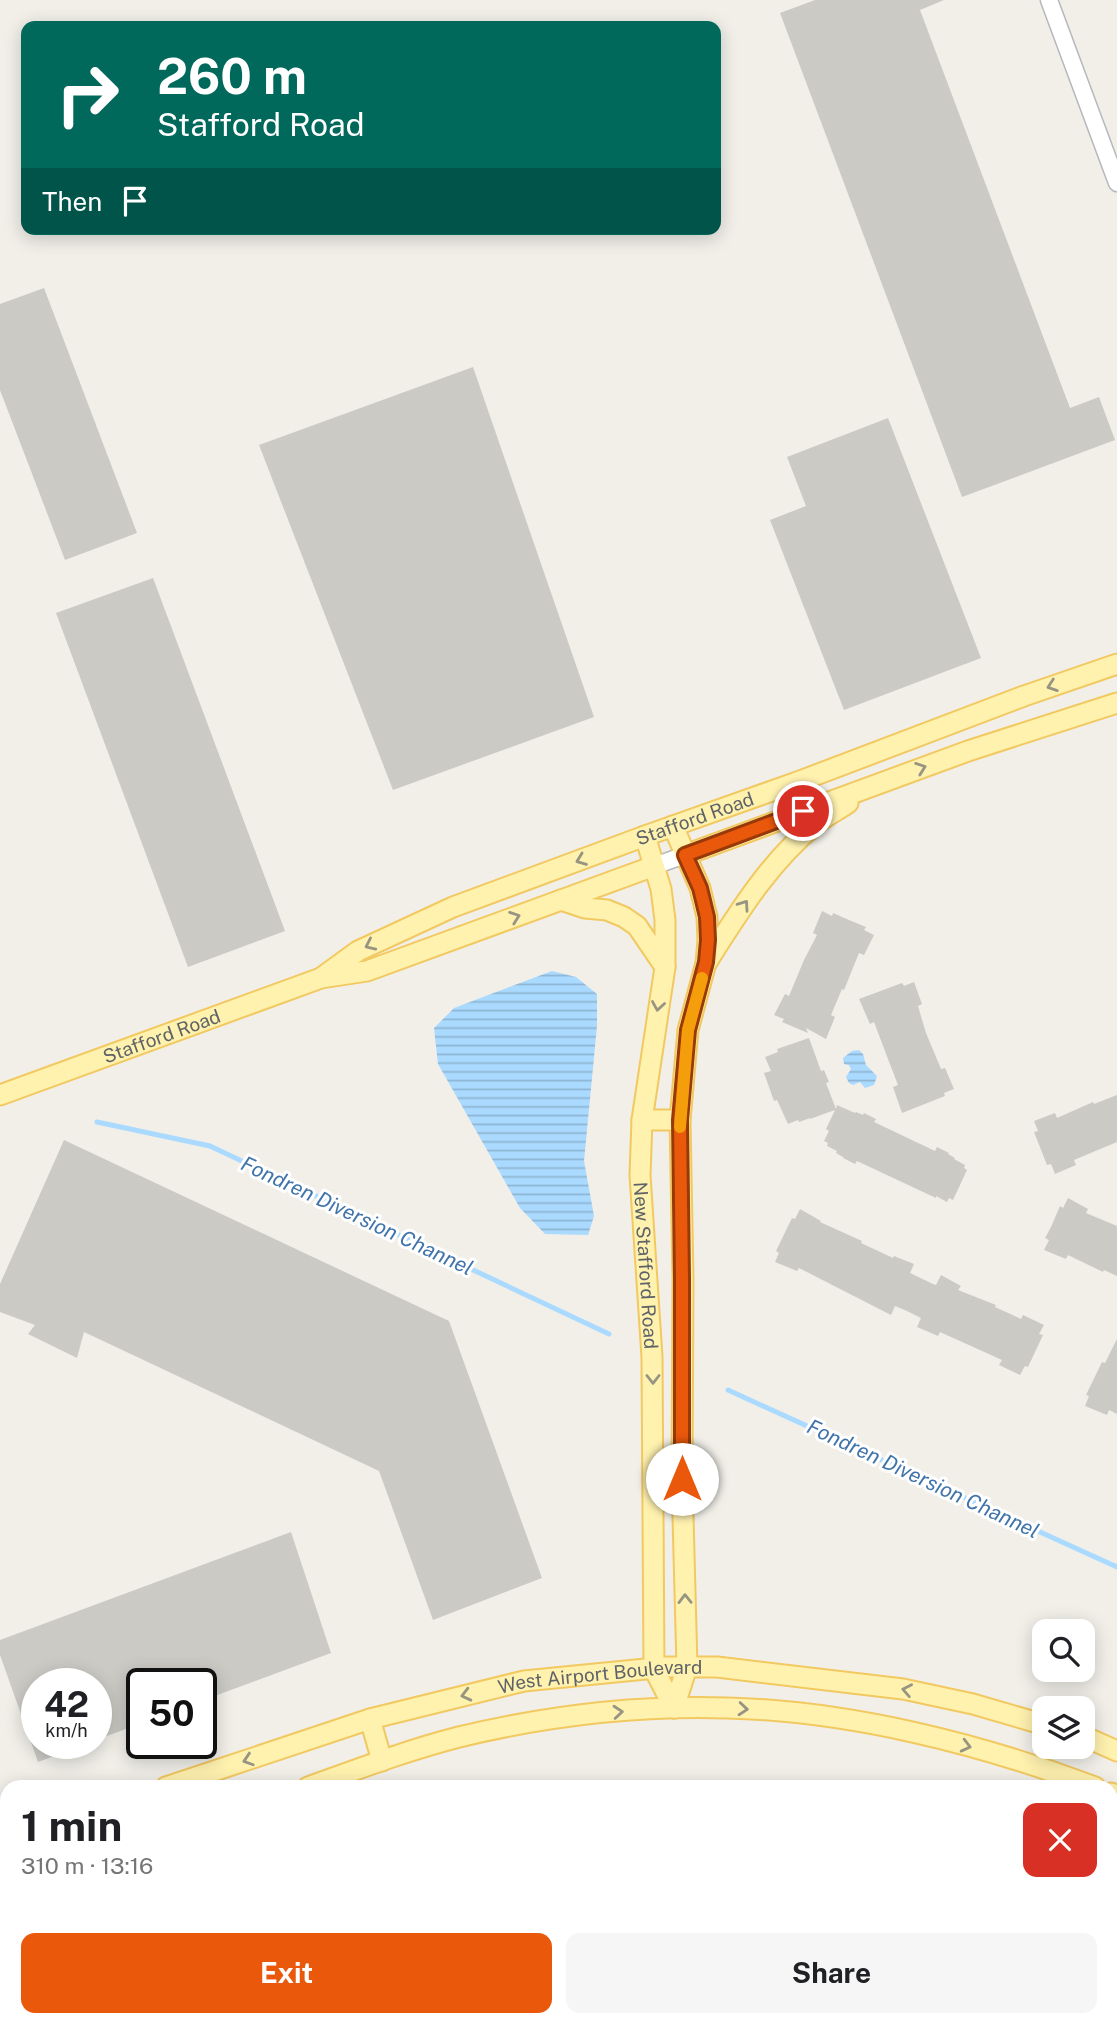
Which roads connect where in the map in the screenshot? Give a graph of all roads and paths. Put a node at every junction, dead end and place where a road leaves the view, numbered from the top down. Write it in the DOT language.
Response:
graph roads {
  1 [pos="1049,0"];
  2 [pos="1114,164"];
  3 [pos="1117,183"];
  4 [pos="1117,664"];
  5 [pos="1117,703"];
  6 [pos="874,785"];
  7 [pos="673,826"];
  8 [pos="645,836"];
  9 [pos="685,855"];
  10 [pos="654,866"];
  11 [pos="561,900"];
  12 [pos="706,962"];
  13 [pos="664,967"];
  14 [pos="321,978"];
  15 [pos="0,1095"];
  16 [pos="642,1120"];
  17 [pos="680,1120"];
  18 [pos="687,1667"];
  19 [pos="654,1669"];
  20 [pos="674,1708"];
  21 [pos="370,1719"];
  22 [pos="1032,1721"];
  23 [pos="1095,1741"];
  24 [pos="1117,1751"];
  25 [pos="382,1761"];
  26 [pos="187,1780"];
  27 [pos="328,1780"];
  28 [pos="1077,1780"];
  1 -- 2 [label="street"];
  2 -- 3 [label="street"];
  4 -- 7 [label="main road, Stafford Road, one-way"];
  6 -- 5 [label="main road, Stafford Road, one-way"];
  6 -- 9 [label="main road, Stafford Road"];
  12 -- 6 [label="main road, one-way"];
  7 -- 8 [label="main road, Stafford Road"];
  7 -- 9 [label="main road, New Stafford Road"];
  8 -- 10 [label="main road, New Stafford Road"];
  8 -- 14 [label="main road, Stafford Road, one-way"];
  9 -- 10 [label="street"];
  9 -- 12 [label="main road, New Stafford Road"];
  10 -- 11 [label="main road, Stafford Road"];
  10 -- 13 [label="main road, New Stafford Road"];
  11 -- 13 [label="main road"];
  14 -- 11 [label="main road, Stafford Road, one-way"];
  12 -- 17 [label="main road, New Stafford Road"];
  13 -- 16 [label="main road, New Stafford Road, one-way"];
  14 -- 15 [label="main road, Stafford Road"];
  16 -- 17 [label="main road"];
  16 -- 19 [label="main road, New Stafford Road, one-way"];
  18 -- 17 [label="main road, New Stafford Road, one-way"];
  18 -- 19 [label="main road, West Airport Boulevard"];
  18 -- 20 [label="main road, New Stafford Road"];
  22 -- 18 [label="main road, West Airport Boulevard, one-way"];
  19 -- 20 [label="main road"];
  19 -- 21 [label="main road, West Airport Boulevard, one-way"];
  25 -- 20 [label="main road, West Airport Boulevard, one-way"];
  20 -- 28 [label="main road, West Airport Boulevard, one-way"];
  21 -- 25 [label="main road"];
  21 -- 26 [label="main road, West Airport Boulevard, one-way"];
  23 -- 24 [label="main road"];
  25 -- 27 [label="main road, West Airport Boulevard"];
}
